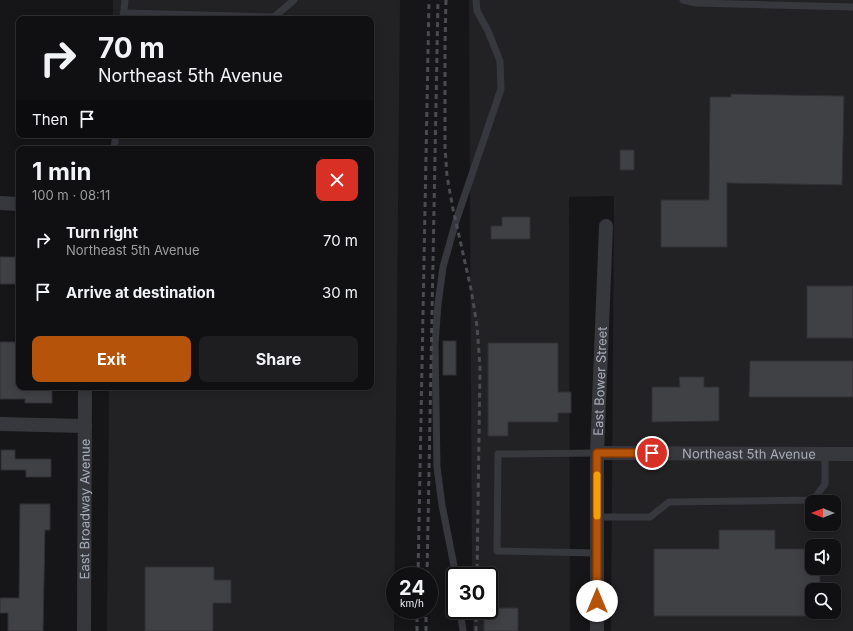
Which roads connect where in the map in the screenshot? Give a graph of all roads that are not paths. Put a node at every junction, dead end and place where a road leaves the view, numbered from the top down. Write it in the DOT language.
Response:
graph roads {
  1 [pos="124,0"];
  2 [pos="294,0"];
  3 [pos="476,0"];
  4 [pos="683,0"];
  5 [pos="853,7"];
  6 [pos="124,16"];
  7 [pos="275,16"];
  8 [pos="0,203"];
  9 [pos="16,204"];
  10 [pos="606,226"];
  11 [pos="85,390"];
  12 [pos="0,424"];
  13 [pos="85,426"];
  14 [pos="597,453"];
  15 [pos="825,454"];
  16 [pos="853,454"];
  17 [pos="597,517"];
  18 [pos="597,553"];
  19 [pos="454,567"];
  20 [pos="461,619"];
  21 [pos="84,631"];
  22 [pos="463,631"];
  23 [pos="597,631"];
  1 -- 6 [label="lane"];
  2 -- 7 [label="lane"];
  3 -- 19 [label="lane"];
  4 -- 5 [label="lane"];
  8 -- 9 [label="street"];
  10 -- 14 [label="street, East Bower Street"];
  11 -- 13 [label="street, East Broadway Avenue"];
  12 -- 13 [label="street"];
  13 -- 21 [label="street, East Broadway Avenue"];
  14 -- 15 [label="street, Northeast 5th Avenue"];
  14 -- 17 [label="street, East Bower Street"];
  14 -- 18 [label="lane"];
  15 -- 16 [label="street, Northeast 5th Avenue"];
  15 -- 17 [label="lane"];
  17 -- 18 [label="street, East Bower Street"];
  18 -- 23 [label="street, East Bower Street"];
  20 -- 22 [label="lane"];
}
